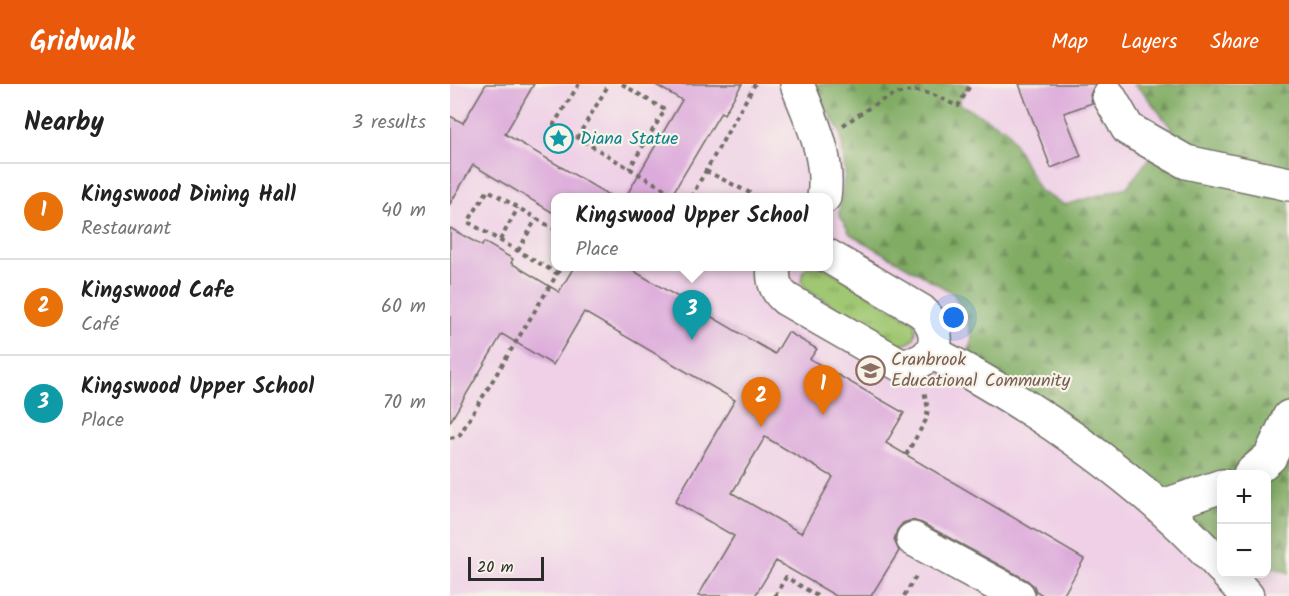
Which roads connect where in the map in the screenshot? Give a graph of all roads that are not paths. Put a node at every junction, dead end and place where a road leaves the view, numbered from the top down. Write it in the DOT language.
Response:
graph roads {
  1 [pos="797,84"];
  2 [pos="1109,96"];
  3 [pos="1289,184"];
  4 [pos="824,193"];
  5 [pos="833,259"];
  6 [pos="774,271"];
  7 [pos="932,352"];
  8 [pos="1289,417"];
  9 [pos="1255,470"];
  10 [pos="1217,487"];
  11 [pos="1160,507"];
  12 [pos="913,539"];
  13 [pos="1217,564"];
  14 [pos="1231,578"];
  15 [pos="1018,596"];
  16 [pos="1247,596"];
  1 -- 4 [label="street"];
  2 -- 3 [label="street"];
  5 -- 7 [label="street"];
  6 -- 7 [label="street"];
  7 -- 11 [label="street"];
  8 -- 9 [label="street"];
  10 -- 11 [label="street"];
  11 -- 13 [label="street"];
  12 -- 15 [label="street"];
  14 -- 16 [label="street"];
}
